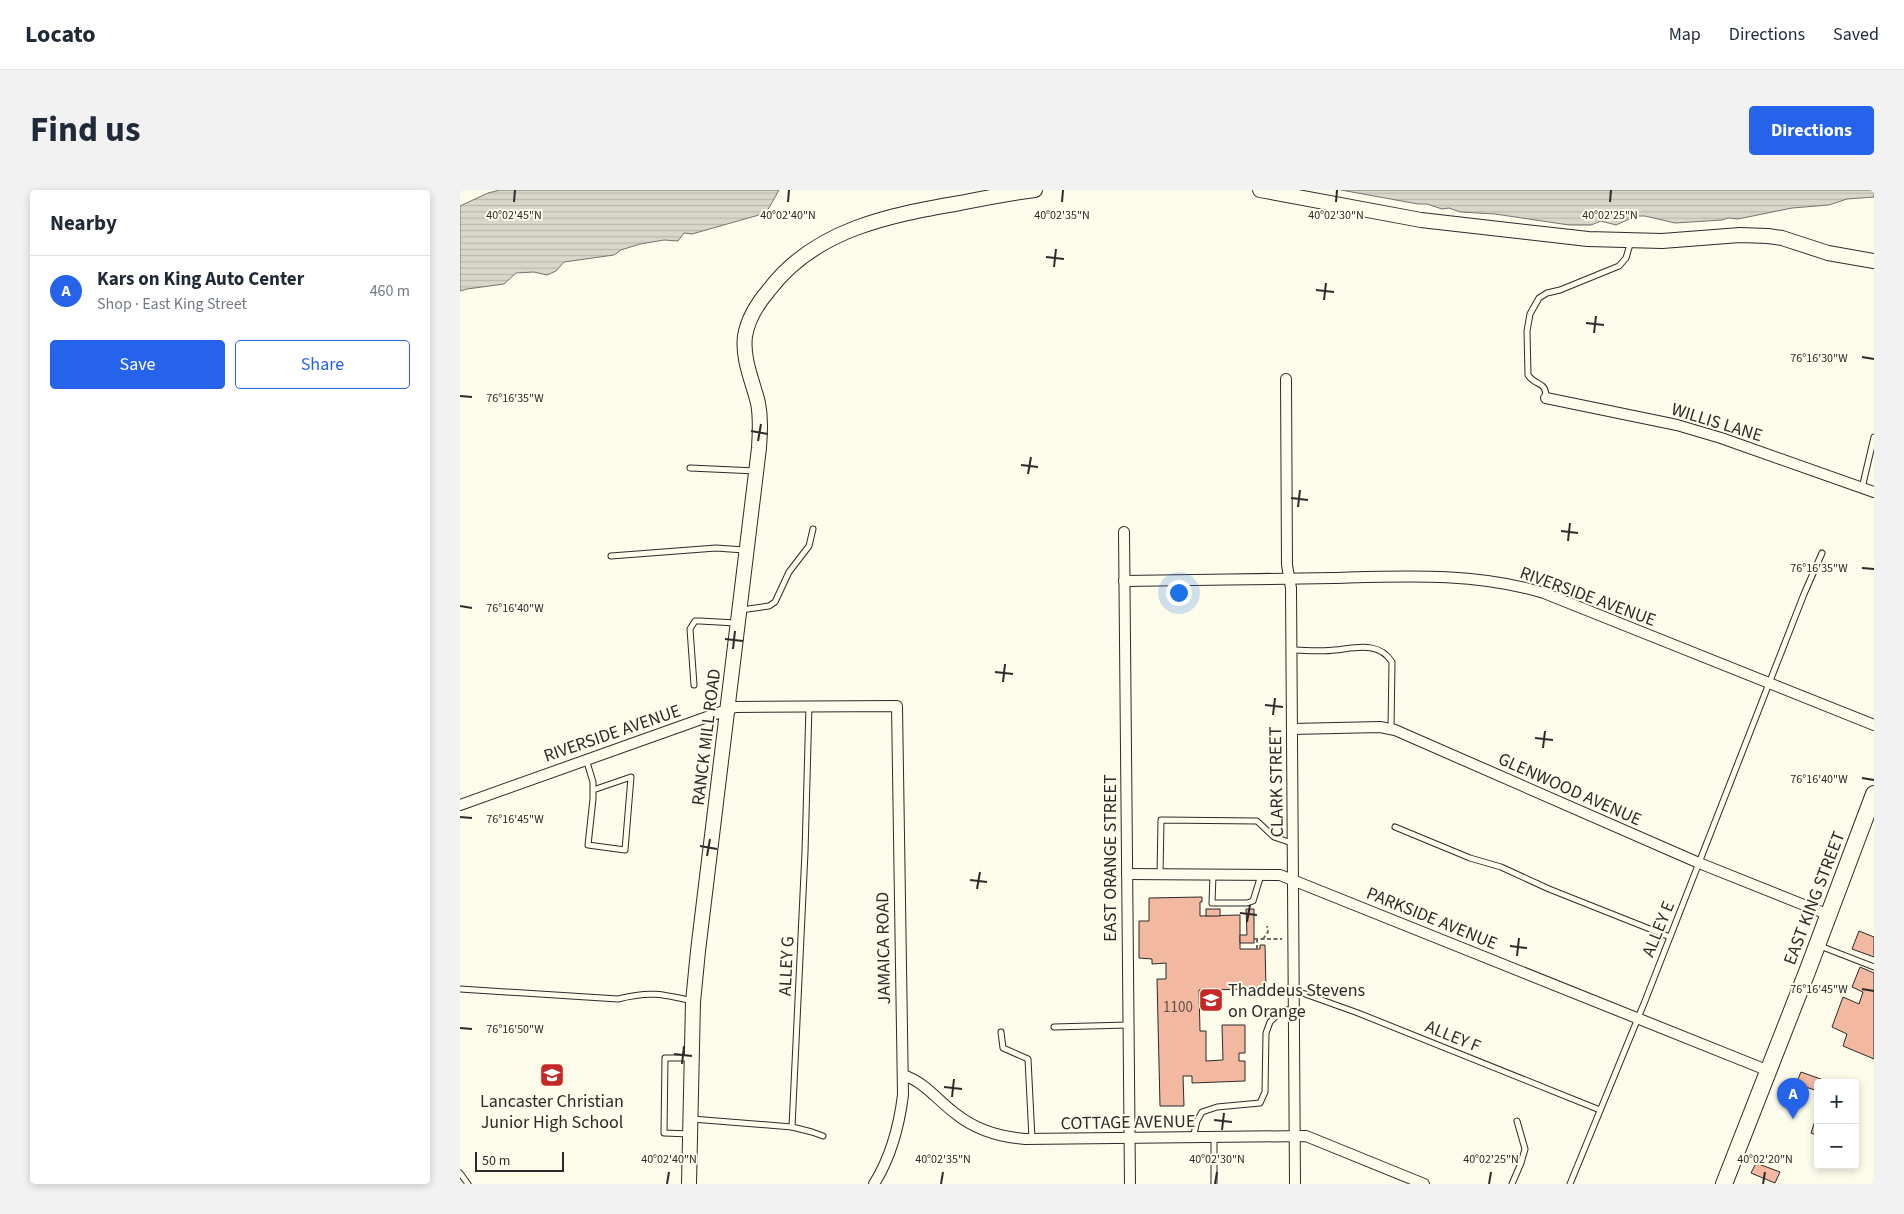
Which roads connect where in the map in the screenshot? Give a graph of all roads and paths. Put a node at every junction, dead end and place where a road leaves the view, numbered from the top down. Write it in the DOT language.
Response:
graph roads {
  1 [pos="1035,190"];
  2 [pos="1260,190"];
  3 [pos="1631,241"];
  4 [pos="1874,261"];
  5 [pos="1286,379"];
  6 [pos="1546,398"];
  7 [pos="1874,437"];
  8 [pos="690,468"];
  9 [pos="757,471"];
  10 [pos="1862,488"];
  11 [pos="1874,492"];
  12 [pos="813,529"];
  13 [pos="1124,532"];
  14 [pos="747,551"];
  15 [pos="1822,553"];
  16 [pos="611,556"];
  17 [pos="1289,578"];
  18 [pos="1124,581"];
  19 [pos="740,617"];
  20 [pos="1291,650"];
  21 [pos="1770,683"];
  22 [pos="694,685"];
  23 [pos="810,706"];
  24 [pos="897,706"];
  25 [pos="728,710"];
  26 [pos="1874,725"];
  27 [pos="1292,729"];
  28 [pos="1391,729"];
  29 [pos="586,759"];
  30 [pos="593,790"];
  31 [pos="1874,794"];
  32 [pos="460,804"];
  33 [pos="1395,828"];
  34 [pos="1293,843"];
  35 [pos="1699,863"];
  36 [pos="1127,874"];
  37 [pos="1160,875"];
  38 [pos="1212,875"];
  39 [pos="1261,875"];
  40 [pos="1293,880"];
  41 [pos="1829,915"];
  42 [pos="1267,926"];
  43 [pos="1670,937"];
  44 [pos="1263,939"];
  45 [pos="1276,939"];
  46 [pos="1817,945"];
  47 [pos="1257,949"];
  48 [pos="1874,967"];
  49 [pos="460,989"];
  50 [pos="1294,990"];
  51 [pos="693,1002"];
  52 [pos="1294,1009"];
  53 [pos="1637,1018"];
  54 [pos="1127,1025"];
  55 [pos="1054,1027"];
  56 [pos="1001,1032"];
  57 [pos="692,1058"];
  58 [pos="1769,1071"];
  59 [pos="903,1075"];
  60 [pos="1600,1110"];
  61 [pos="691,1119"];
  62 [pos="1518,1121"];
  63 [pos="792,1127"];
  64 [pos="691,1134"];
  65 [pos="823,1136"];
  66 [pos="1295,1137"];
  67 [pos="1193,1138"];
  68 [pos="1214,1138"];
  69 [pos="1032,1139"];
  70 [pos="1129,1139"];
  71 [pos="460,1173"];
  72 [pos="468,1184"];
  73 [pos="690,1184"];
  74 [pos="874,1184"];
  75 [pos="1130,1184"];
  76 [pos="1214,1184"];
  77 [pos="1295,1184"];
  78 [pos="1424,1184"];
  79 [pos="1512,1184"];
  80 [pos="1570,1184"];
  81 [pos="1724,1184"];
  1 -- 9 [label="street, RANCK MILL ROAD"];
  2 -- 3 [label="street"];
  3 -- 4 [label="street"];
  3 -- 6 [label="lane"];
  5 -- 17 [label="street, CLARK STREET"];
  6 -- 10 [label="street, WILLIS LANE"];
  7 -- 10 [label="lane"];
  8 -- 9 [label="lane"];
  9 -- 14 [label="street, RANCK MILL ROAD"];
  10 -- 11 [label="street, WILLIS LANE"];
  12 -- 19 [label="lane"];
  13 -- 18 [label="street, EAST ORANGE STREET"];
  14 -- 16 [label="lane"];
  14 -- 19 [label="street, RANCK MILL ROAD"];
  15 -- 21 [label="lane, ALLEY E"];
  17 -- 18 [label="street, RIVERSIDE AVENUE"];
  17 -- 20 [label="street, CLARK STREET"];
  17 -- 21 [label="street, RIVERSIDE AVENUE"];
  18 -- 36 [label="street, EAST ORANGE STREET"];
  19 -- 22 [label="lane"];
  19 -- 25 [label="street, RANCK MILL ROAD"];
  20 -- 27 [label="street, CLARK STREET"];
  20 -- 28 [label="lane"];
  21 -- 26 [label="street, RIVERSIDE AVENUE"];
  21 -- 35 [label="lane, ALLEY E"];
  23 -- 24 [label="street, RIVERSIDE AVENUE"];
  23 -- 25 [label="street, RIVERSIDE AVENUE"];
  23 -- 63 [label="lane, ALLEY G"];
  24 -- 59 [label="street, JAMAICA ROAD"];
  25 -- 29 [label="street, RIVERSIDE AVENUE"];
  25 -- 51 [label="street, RANCK MILL ROAD"];
  27 -- 28 [label="street, GLENWOOD AVENUE"];
  27 -- 34 [label="street, CLARK STREET"];
  28 -- 35 [label="street, GLENWOOD AVENUE"];
  29 -- 30 [label="lane"];
  29 -- 32 [label="street, RIVERSIDE AVENUE"];
  30 -- 30 [label="lane"];
  31 -- 41 [label="main road, EAST KING STREET"];
  33 -- 43 [label="lane"];
  34 -- 37 [label="lane"];
  34 -- 40 [label="street, CLARK STREET"];
  35 -- 41 [label="street, GLENWOOD AVENUE"];
  35 -- 43 [label="lane, ALLEY E"];
  36 -- 37 [label="street, PARKSIDE AVENUE"];
  36 -- 54 [label="street, EAST ORANGE STREET"];
  37 -- 38 [label="street, PARKSIDE AVENUE"];
  38 -- 39 [label="street, PARKSIDE AVENUE"];
  38 -- 39 [label="lane"];
  39 -- 40 [label="street, PARKSIDE AVENUE"];
  40 -- 50 [label="street, CLARK STREET"];
  40 -- 53 [label="street, PARKSIDE AVENUE"];
  41 -- 46 [label="main road, EAST KING STREET"];
  42 -- 44 [label="path"];
  43 -- 53 [label="lane, ALLEY E"];
  44 -- 45 [label="path"];
  44 -- 47 [label="path"];
  46 -- 48 [label="lane"];
  46 -- 58 [label="main road, EAST KING STREET"];
  49 -- 51 [label="lane"];
  50 -- 52 [label="street, CLARK STREET"];
  50 -- 60 [label="lane, ALLEY F"];
  51 -- 57 [label="street, RANCK MILL ROAD"];
  52 -- 66 [label="street, CLARK STREET"];
  52 -- 67 [label="lane"];
  53 -- 58 [label="street, PARKSIDE AVENUE"];
  53 -- 60 [label="lane, ALLEY E"];
  54 -- 55 [label="lane"];
  54 -- 70 [label="street, EAST ORANGE STREET"];
  56 -- 69 [label="lane"];
  57 -- 61 [label="street, RANCK MILL ROAD"];
  57 -- 64 [label="lane"];
  58 -- 81 [label="main road, EAST KING STREET"];
  59 -- 69 [label="street, COTTAGE AVENUE"];
  59 -- 74 [label="street, JAMAICA ROAD"];
  60 -- 80 [label="lane, ALLEY E"];
  61 -- 63 [label="lane"];
  61 -- 64 [label="street, RANCK MILL ROAD"];
  62 -- 79 [label="lane"];
  63 -- 65 [label="lane"];
  64 -- 73 [label="street, RANCK MILL ROAD"];
  66 -- 68 [label="street, COTTAGE AVENUE"];
  66 -- 77 [label="street, CLARK STREET"];
  66 -- 78 [label="street, COTTAGE AVENUE"];
  67 -- 68 [label="street, COTTAGE AVENUE"];
  67 -- 70 [label="street, COTTAGE AVENUE"];
  68 -- 76 [label="lane"];
  69 -- 70 [label="street, COTTAGE AVENUE"];
  70 -- 75 [label="street, EAST ORANGE STREET"];
  71 -- 72 [label="lane"];
}
